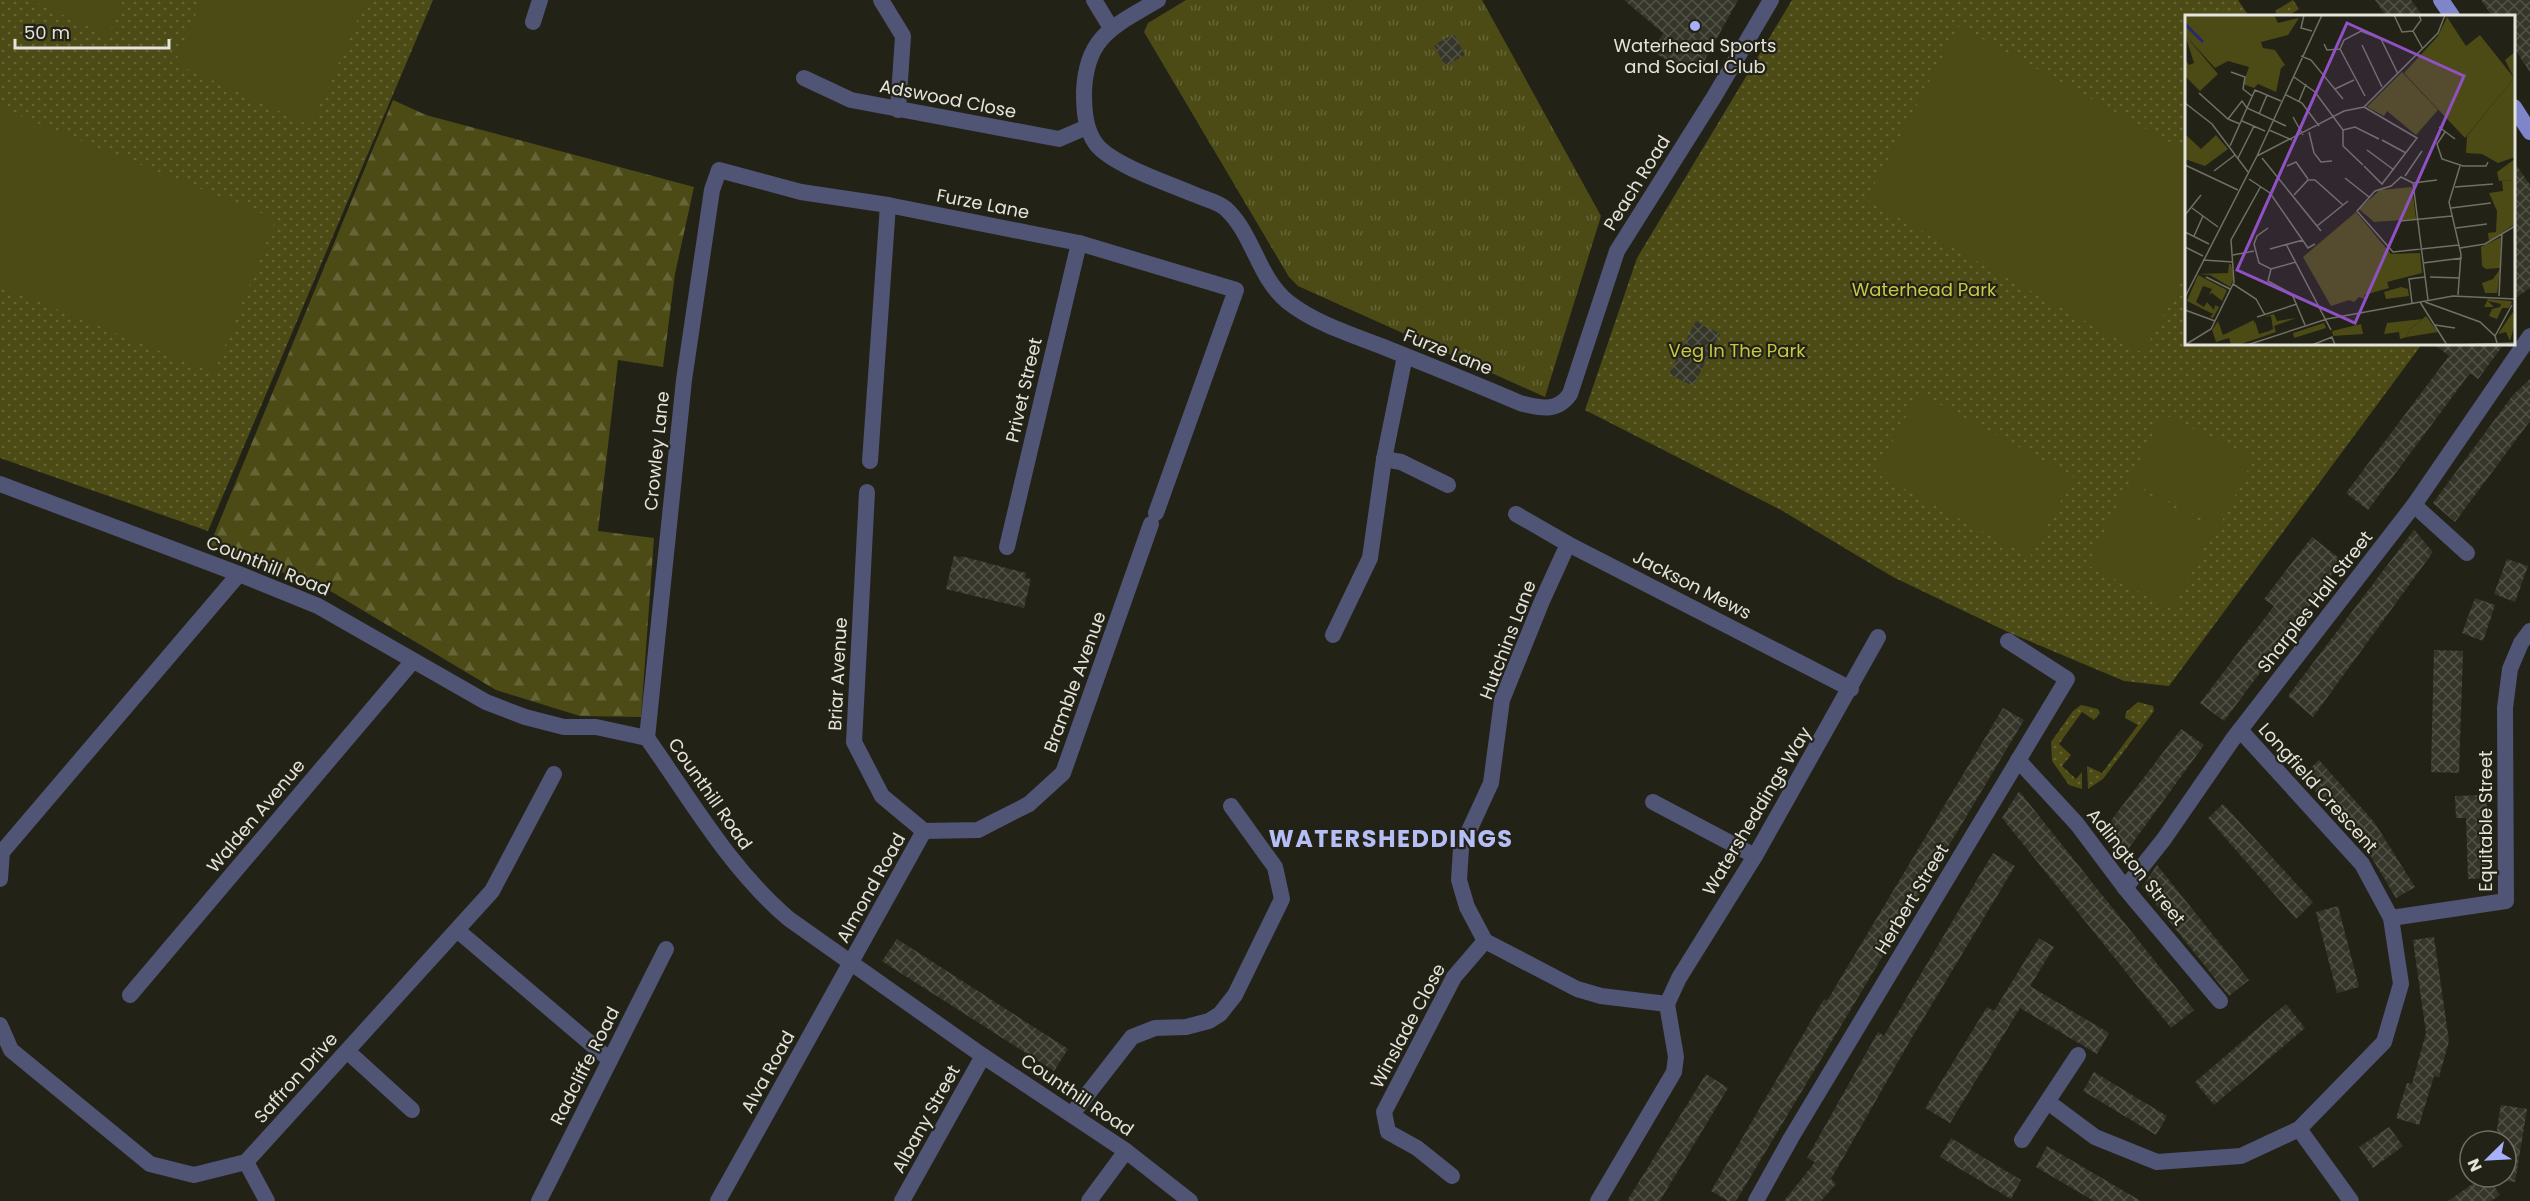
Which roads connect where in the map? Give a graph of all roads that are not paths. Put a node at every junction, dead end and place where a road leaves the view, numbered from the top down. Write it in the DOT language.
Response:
graph roads {
  1 [pos="540,0"];
  2 [pos="881,0"];
  3 [pos="1094,0"];
  4 [pos="1158,0"];
  5 [pos="1771,0"];
  6 [pos="2441,0"];
  7 [pos="2451,15"];
  8 [pos="533,22"];
  9 [pos="1111,28"];
  10 [pos="804,78"];
  11 [pos="2515,109"];
  12 [pos="898,110"];
  13 [pos="1087,127"];
  14 [pos="2530,132"];
  15 [pos="719,170"];
  16 [pos="888,205"];
  17 [pos="1079,243"];
  18 [pos="1236,290"];
  19 [pos="2530,336"];
  20 [pos="1405,356"];
  21 [pos="1565,401"];
  22 [pos="1384,459"];
  23 [pos="870,461"];
  24 [pos="0,484"];
  25 [pos="1448,484"];
  26 [pos="867,492"];
  27 [pos="2414,505"];
  28 [pos="1516,514"];
  29 [pos="1568,544"];
  30 [pos="1007,546"];
  31 [pos="2467,553"];
  32 [pos="239,573"];
  33 [pos="2530,631"];
  34 [pos="1333,635"];
  35 [pos="1878,637"];
  36 [pos="2008,642"];
  37 [pos="412,662"];
  38 [pos="1851,689"];
  39 [pos="2240,730"];
  40 [pos="647,738"];
  41 [pos="2018,760"];
  42 [pos="554,774"];
  43 [pos="1653,802"];
  44 [pos="1232,806"];
  45 [pos="924,831"];
  46 [pos="1755,856"];
  47 [pos="0,879"];
  48 [pos="2125,888"];
  49 [pos="2391,918"];
  50 [pos="457,930"];
  51 [pos="1485,941"];
  52 [pos="666,949"];
  53 [pos="852,963"];
  54 [pos="130,995"];
  55 [pos="2220,1001"];
  56 [pos="1667,1004"];
  57 [pos="0,1025"];
  58 [pos="347,1051"];
  59 [pos="2078,1055"];
  60 [pos="983,1056"];
  61 [pos="610,1060"];
  62 [pos="2048,1102"];
  63 [pos="412,1110"];
  64 [pos="1072,1114"];
  65 [pos="2299,1129"];
  66 [pos="2022,1140"];
  67 [pos="1126,1151"];
  68 [pos="246,1162"];
  69 [pos="1452,1176"];
  70 [pos="267,1201"];
  71 [pos="539,1201"];
  72 [pos="718,1201"];
  73 [pos="902,1201"];
  74 [pos="1089,1201"];
  75 [pos="1190,1201"];
  76 [pos="1598,1201"];
  77 [pos="1756,1201"];
  78 [pos="2351,1201"];
  1 -- 8 [label="street"];
  2 -- 12 [label="street"];
  3 -- 9 [label="street"];
  4 -- 9 [label="street"];
  5 -- 21 [label="street, Peach Road"];
  6 -- 7 [label="main road"];
  9 -- 13 [label="street"];
  10 -- 12 [label="street, Adswood Close"];
  11 -- 14 [label="main road"];
  12 -- 13 [label="street, Adswood Close"];
  13 -- 20 [label="street, Furze Lane"];
  15 -- 16 [label="street, Furze Lane"];
  15 -- 40 [label="street, Crowley Lane"];
  16 -- 17 [label="street, Furze Lane"];
  16 -- 23 [label="street"];
  17 -- 18 [label="street, Furze Lane"];
  17 -- 30 [label="street, Privet Street"];
  18 -- 45 [label="street, Bramble Avenue"];
  19 -- 27 [label="street, Sharples Hall Street"];
  20 -- 21 [label="street, Furze Lane"];
  20 -- 22 [label="street"];
  22 -- 25 [label="street"];
  22 -- 34 [label="street"];
  24 -- 32 [label="street, Counthill Road"];
  26 -- 45 [label="street, Briar Avenue"];
  27 -- 31 [label="street"];
  27 -- 39 [label="street, Sharples Hall Street"];
  28 -- 29 [label="street, Jackson Mews"];
  29 -- 38 [label="street, Jackson Mews"];
  29 -- 51 [label="street, Hutchins Lane"];
  32 -- 37 [label="street, Counthill Road"];
  32 -- 47 [label="street"];
  33 -- 49 [label="street, Equitable Street"];
  35 -- 38 [label="street, Watersheddings Way"];
  36 -- 41 [label="street, Herbert Street"];
  37 -- 40 [label="street, Counthill Road"];
  37 -- 54 [label="street, Walden Avenue"];
  38 -- 46 [label="street, Watersheddings Way"];
  39 -- 48 [label="street, Sharples Hall Street"];
  39 -- 49 [label="street, Longfield Crescent"];
  40 -- 53 [label="street, Counthill Road"];
  41 -- 48 [label="street, Adlington Street"];
  41 -- 77 [label="street, Herbert Street"];
  42 -- 50 [label="street, Saffron Drive"];
  43 -- 46 [label="street"];
  44 -- 64 [label="street"];
  45 -- 53 [label="street, Almond Road"];
  46 -- 56 [label="street, Watersheddings Way"];
  48 -- 55 [label="street, Adlington Street"];
  49 -- 65 [label="street, Longfield Crescent"];
  50 -- 58 [label="street, Saffron Drive"];
  50 -- 61 [label="street"];
  51 -- 56 [label="street"];
  51 -- 69 [label="street, Winslade Close"];
  52 -- 61 [label="street, Radcliffe Road"];
  53 -- 60 [label="street, Counthill Road"];
  53 -- 72 [label="street, Alva Road"];
  56 -- 76 [label="street"];
  57 -- 68 [label="street"];
  58 -- 63 [label="street"];
  58 -- 68 [label="street, Saffron Drive"];
  59 -- 62 [label="street"];
  60 -- 64 [label="street, Counthill Road"];
  60 -- 73 [label="street, Albany Street"];
  61 -- 71 [label="street, Radcliffe Road"];
  62 -- 65 [label="street, Longfield Crescent"];
  62 -- 66 [label="street"];
  64 -- 67 [label="street, Counthill Road"];
  65 -- 78 [label="street"];
  67 -- 74 [label="street"];
  67 -- 75 [label="street, Counthill Road"];
  68 -- 70 [label="street"];
}
